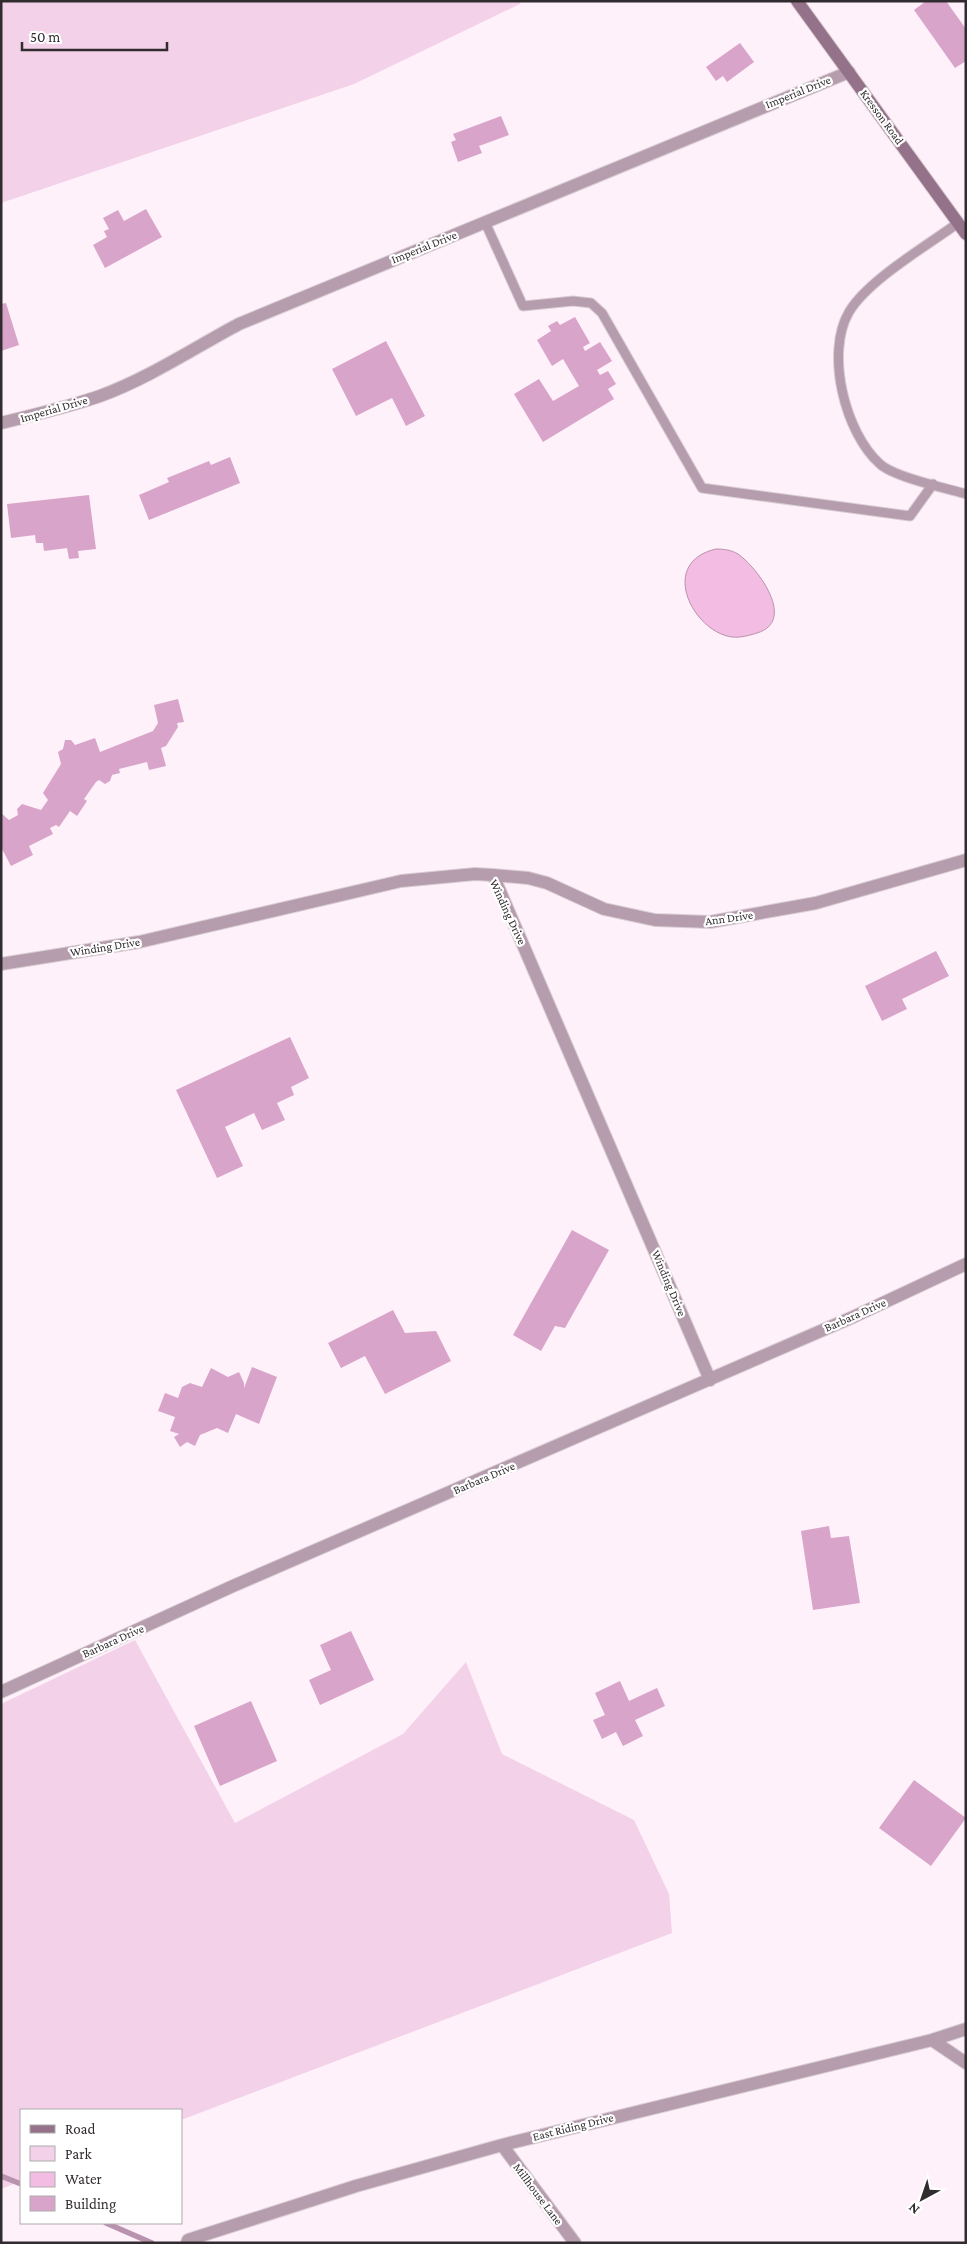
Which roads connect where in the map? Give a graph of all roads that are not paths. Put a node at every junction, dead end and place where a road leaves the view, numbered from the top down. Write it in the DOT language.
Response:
graph roads {
  1 [pos="797,1"];
  2 [pos="849,72"];
  3 [pos="485,222"];
  4 [pos="962,229"];
  5 [pos="1,423"];
  6 [pos="933,484"];
  7 [pos="966,494"];
  8 [pos="966,860"];
  9 [pos="493,876"];
  10 [pos="1,964"];
  11 [pos="966,1264"];
  12 [pos="710,1380"];
  13 [pos="1,1692"];
  14 [pos="966,2029"];
  15 [pos="932,2040"];
  16 [pos="966,2064"];
  17 [pos="502,2145"];
  18 [pos="187,2243"];
  19 [pos="575,2243"];
  1 -- 2 [label="street, Kresson Road"];
  2 -- 3 [label="street, Imperial Drive"];
  2 -- 4 [label="street, Kresson Road"];
  3 -- 5 [label="street, Imperial Drive"];
  3 -- 6 [label="lane"];
  4 -- 6 [label="lane"];
  6 -- 7 [label="lane"];
  8 -- 9 [label="street, Ann Drive"];
  9 -- 10 [label="street, Winding Drive"];
  9 -- 12 [label="street, Winding Drive"];
  11 -- 12 [label="street, Barbara Drive"];
  12 -- 13 [label="street, Barbara Drive"];
  14 -- 15 [label="street, East Riding Drive"];
  15 -- 16 [label="street"];
  15 -- 17 [label="street, East Riding Drive"];
  17 -- 18 [label="street, East Riding Drive"];
  17 -- 19 [label="street, Millhouse Lane"];
}
